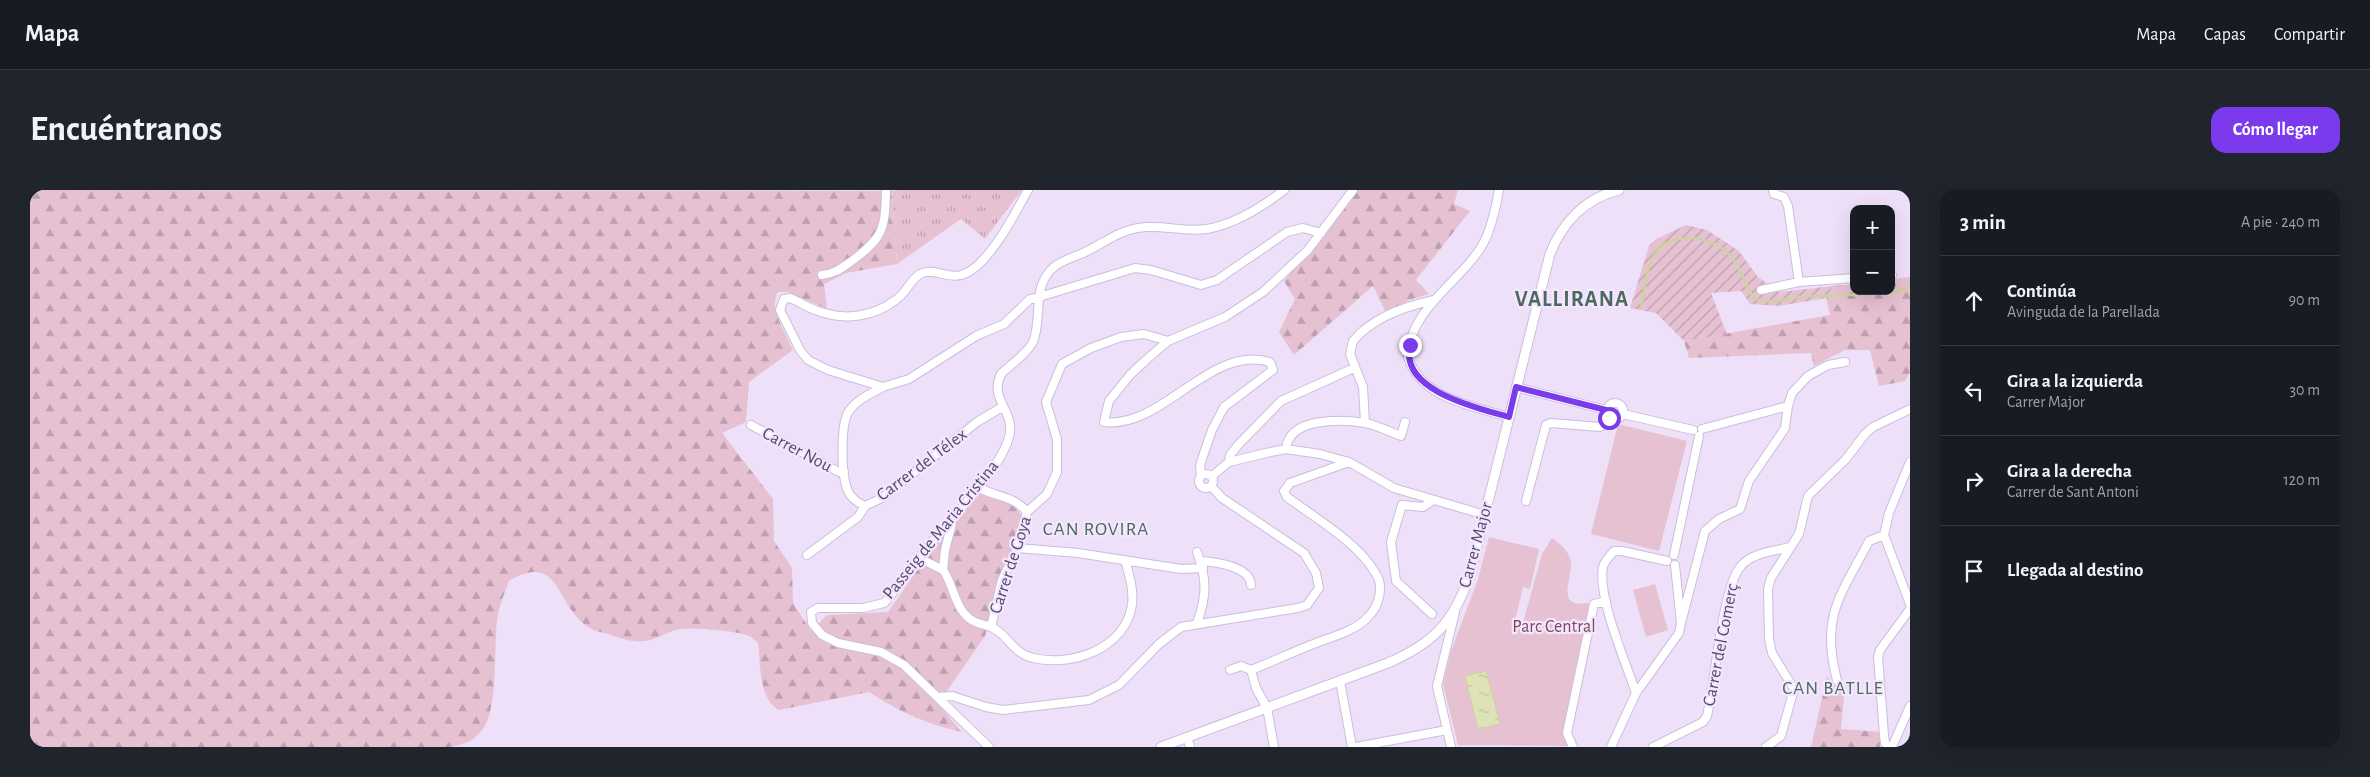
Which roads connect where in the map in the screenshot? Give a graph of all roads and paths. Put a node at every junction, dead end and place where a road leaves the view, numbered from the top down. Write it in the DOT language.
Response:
graph roads {
  1 [pos="886,190"];
  2 [pos="1028,190"];
  3 [pos="1284,190"];
  4 [pos="1353,190"];
  5 [pos="1499,190"];
  6 [pos="1619,190"];
  7 [pos="1773,190"];
  8 [pos="1321,233"];
  9 [pos="822,275"];
  10 [pos="1850,278"];
  11 [pos="1799,282"];
  12 [pos="1761,290"];
  13 [pos="1039,297"];
  14 [pos="1434,300"];
  15 [pos="1168,341"];
  16 [pos="1845,362"];
  17 [pos="1354,368"];
  18 [pos="883,387"];
  19 [pos="1516,387"];
  20 [pos="1788,406"];
  21 [pos="1002,407"];
  22 [pos="1910,409"];
  23 [pos="1606,410"];
  24 [pos="1623,414"];
  25 [pos="1509,417"];
  26 [pos="1609,418"];
  27 [pos="1405,422"];
  28 [pos="1365,423"];
  29 [pos="752,425"];
  30 [pos="1698,432"];
  31 [pos="1286,449"];
  32 [pos="1229,462"];
  33 [pos="1350,462"];
  34 [pos="1910,462"];
  35 [pos="844,472"];
  36 [pos="1201,476"];
  37 [pos="1212,476"];
  38 [pos="1211,486"];
  39 [pos="978,487"];
  40 [pos="1432,501"];
  41 [pos="1526,501"];
  42 [pos="865,506"];
  43 [pos="1027,512"];
  44 [pos="1485,515"];
  45 [pos="954,518"];
  46 [pos="1884,535"];
  47 [pos="1790,547"];
  48 [pos="1017,548"];
  49 [pos="1197,552"];
  50 [pos="807,555"];
  51 [pos="1674,555"];
  52 [pos="1125,560"];
  53 [pos="916,561"];
  54 [pos="1667,561"];
  55 [pos="1202,564"];
  56 [pos="1675,566"];
  57 [pos="943,570"];
  58 [pos="1251,585"];
  59 [pos="1606,601"];
  60 [pos="1910,604"];
  61 [pos="1910,609"];
  62 [pos="1455,612"];
  63 [pos="1432,614"];
  64 [pos="1197,623"];
  65 [pos="1681,623"];
  66 [pos="991,627"];
  67 [pos="1230,670"];
  68 [pos="1251,670"];
  69 [pos="1837,680"];
  70 [pos="1340,681"];
  71 [pos="1636,693"];
  72 [pos="938,697"];
  73 [pos="1910,706"];
  74 [pos="1267,708"];
  75 [pos="1446,730"];
  76 [pos="1187,737"];
  77 [pos="1448,746"];
  78 [pos="989,747"];
  79 [pos="1161,747"];
  80 [pos="1190,747"];
  81 [pos="1274,747"];
  82 [pos="1354,747"];
  83 [pos="1573,747"];
  84 [pos="1611,747"];
  85 [pos="1653,747"];
  86 [pos="1766,747"];
  87 [pos="1890,747"];
  1 -- 9 [label="street"];
  2 -- 18 [label="street"];
  3 -- 13 [label="street, Passeig de Maria Cristina"];
  4 -- 8 [label="street"];
  5 -- 14 [label="street"];
  6 -- 19 [label="street, Carrer Major"];
  7 -- 11 [label="street"];
  8 -- 13 [label="street, Carrer del Télex"];
  8 -- 15 [label="street"];
  10 -- 11 [label="street"];
  11 -- 12 [label="street"];
  13 -- 18 [label="street, Carrer del Télex"];
  13 -- 21 [label="street, Passeig de Maria Cristina"];
  14 -- 17 [label="street"];
  14 -- 25 [label="street"];
  15 -- 36 [label="street"];
  15 -- 43 [label="street, Carrer de Goya"];
  16 -- 20 [label="street"];
  17 -- 28 [label="street"];
  17 -- 32 [label="street"];
  18 -- 35 [label="street, Carrer del Télex"];
  19 -- 23 [label="street"];
  19 -- 25 [label="street, Carrer Major"];
  20 -- 30 [label="street"];
  20 -- 65 [label="street"];
  21 -- 39 [label="street, Passeig de Maria Cristina"];
  21 -- 42 [label="street, Carrer del Télex"];
  22 -- 47 [label="street"];
  23 -- 24 [label="street"];
  23 -- 26 [label="street"];
  24 -- 26 [label="street"];
  24 -- 30 [label="street"];
  25 -- 44 [label="street, Carrer Major"];
  26 -- 41 [label="street"];
  27 -- 28 [label="street"];
  28 -- 31 [label="street"];
  29 -- 35 [label="street, Carrer Nou"];
  30 -- 51 [label="street"];
  31 -- 32 [label="street"];
  31 -- 33 [label="street"];
  32 -- 37 [label="street"];
  33 -- 40 [label="street"];
  33 -- 68 [label="street"];
  34 -- 46 [label="street"];
  35 -- 42 [label="street, Carrer del Télex"];
  36 -- 37 [label="street"];
  36 -- 38 [label="street"];
  37 -- 38 [label="street"];
  38 -- 64 [label="street"];
  39 -- 43 [label="street"];
  39 -- 45 [label="street, Passeig de Maria Cristina"];
  40 -- 44 [label="street"];
  40 -- 63 [label="street"];
  42 -- 50 [label="street"];
  43 -- 48 [label="street, Carrer de Goya"];
  44 -- 62 [label="street, Carrer Major"];
  45 -- 53 [label="street, Passeig de Maria Cristina"];
  45 -- 57 [label="street"];
  46 -- 60 [label="street"];
  46 -- 69 [label="street"];
  47 -- 85 [label="street, Carrer del Comerç"];
  47 -- 86 [label="street"];
  48 -- 52 [label="street"];
  48 -- 66 [label="street, Carrer de Goya"];
  49 -- 55 [label="street"];
  51 -- 54 [label="street"];
  51 -- 56 [label="street"];
  52 -- 55 [label="street"];
  52 -- 66 [label="street"];
  53 -- 57 [label="street"];
  53 -- 72 [label="street, Passeig de Maria Cristina"];
  54 -- 56 [label="street"];
  54 -- 59 [label="street"];
  55 -- 58 [label="street"];
  55 -- 64 [label="street"];
  56 -- 65 [label="street"];
  57 -- 66 [label="street"];
  59 -- 71 [label="street"];
  59 -- 83 [label="street"];
  61 -- 87 [label="street"];
  62 -- 70 [label="street, Carrer Major"];
  62 -- 75 [label="street"];
  64 -- 72 [label="street"];
  65 -- 71 [label="street"];
  67 -- 68 [label="street"];
  68 -- 74 [label="street"];
  70 -- 74 [label="street, Carrer Major"];
  70 -- 82 [label="street"];
  71 -- 84 [label="street"];
  72 -- 78 [label="street"];
  73 -- 87 [label="street"];
  74 -- 76 [label="street, Carrer Major"];
  74 -- 81 [label="street"];
  75 -- 77 [label="street"];
  75 -- 82 [label="street"];
  76 -- 79 [label="street, Carrer Major"];
  76 -- 80 [label="street"];
}
